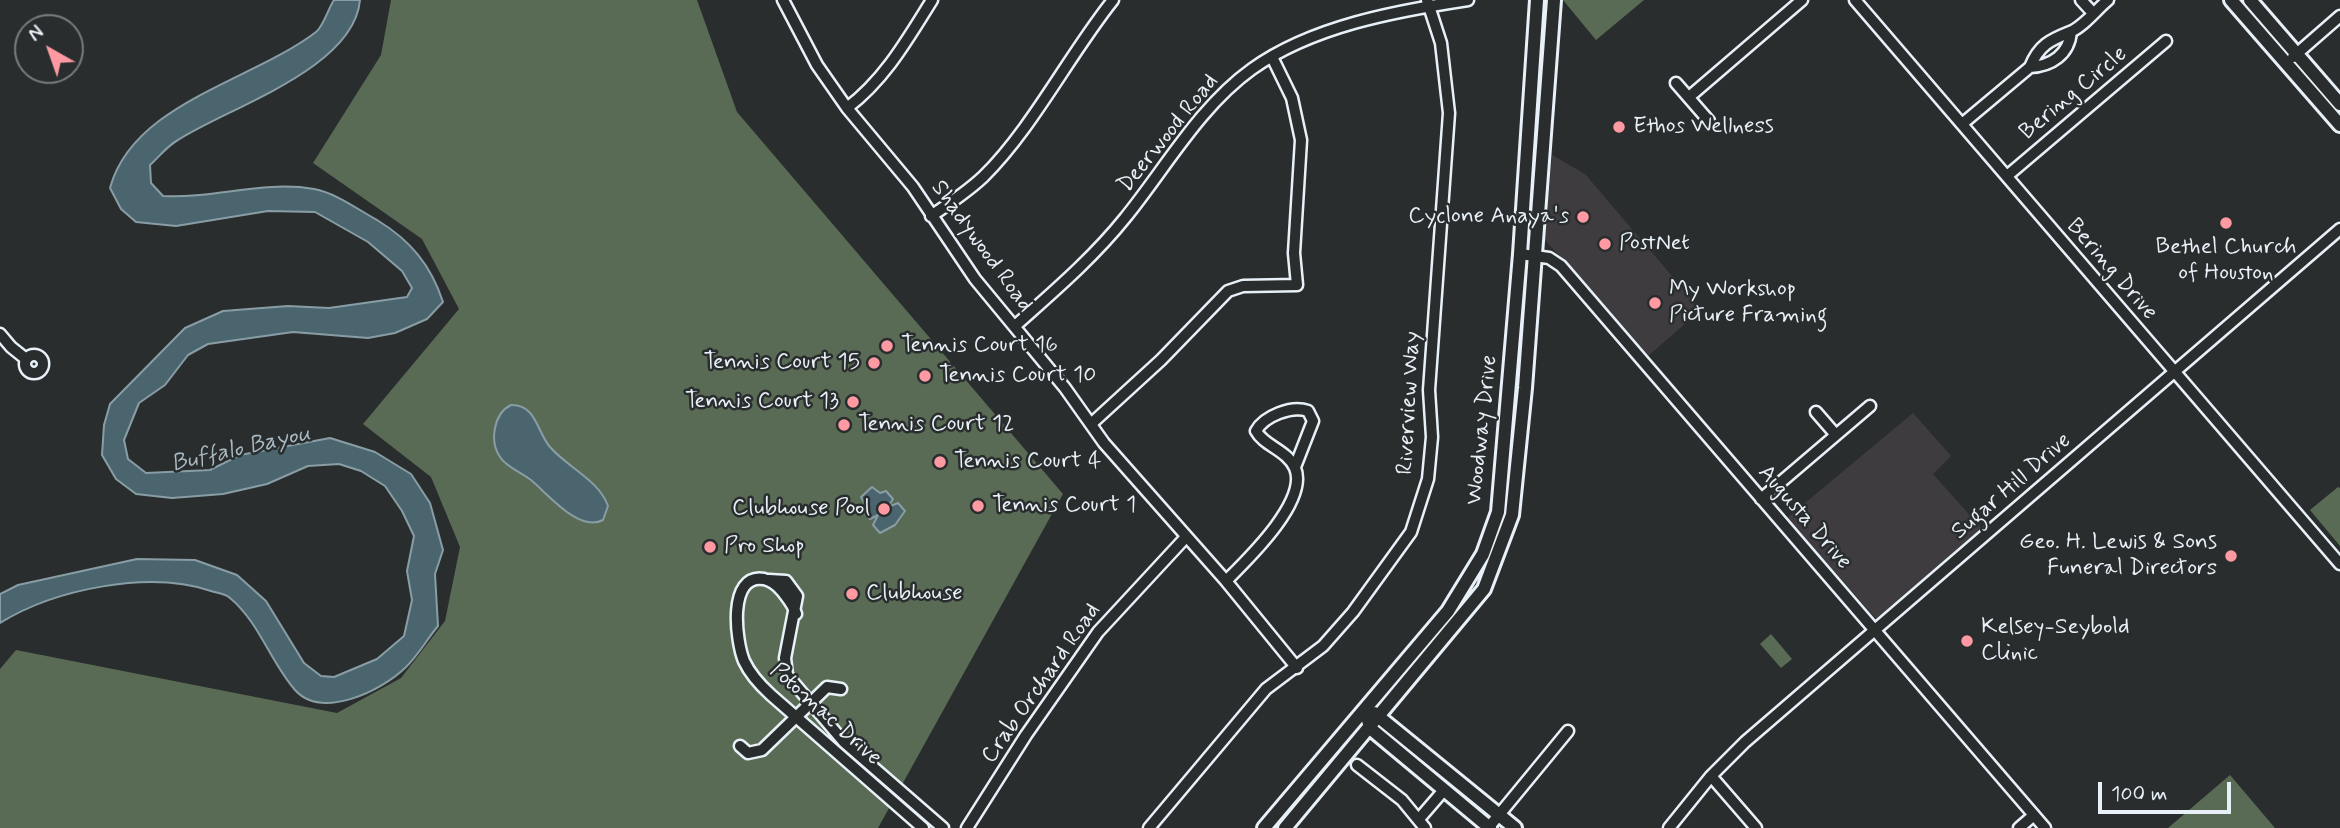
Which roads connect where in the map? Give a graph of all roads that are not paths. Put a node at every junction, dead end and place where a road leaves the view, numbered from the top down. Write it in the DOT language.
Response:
graph roads {
  1 [pos="783,0"];
  2 [pos="932,0"];
  3 [pos="1113,0"];
  4 [pos="1468,0"];
  5 [pos="1855,0"];
  6 [pos="2081,0"];
  7 [pos="2108,0"];
  8 [pos="2231,0"];
  9 [pos="2250,0"];
  10 [pos="1546,1"];
  11 [pos="1800,1"];
  12 [pos="1429,3"];
  13 [pos="2093,13"];
  14 [pos="2340,16"];
  15 [pos="2071,32"];
  16 [pos="2166,41"];
  17 [pos="2297,54"];
  18 [pos="1272,57"];
  19 [pos="2286,63"];
  20 [pos="2030,66"];
  21 [pos="1676,83"];
  22 [pos="1689,97"];
  23 [pos="2340,104"];
  24 [pos="847,108"];
  25 [pos="1709,121"];
  26 [pos="1962,124"];
  27 [pos="2340,125"];
  28 [pos="1528,134"];
  29 [pos="1543,135"];
  30 [pos="2007,176"];
  31 [pos="931,216"];
  32 [pos="2340,229"];
  33 [pos="1520,254"];
  34 [pos="1535,256"];
  35 [pos="1015,326"];
  36 [pos="0,334"];
  37 [pos="26,359"];
  38 [pos="2174,372"];
  39 [pos="1510,386"];
  40 [pos="1525,388"];
  41 [pos="1870,406"];
  42 [pos="1816,412"];
  43 [pos="1091,424"];
  44 [pos="1836,435"];
  45 [pos="1295,467"];
  46 [pos="1761,499"];
  47 [pos="1186,537"];
  48 [pos="2340,564"];
  49 [pos="1226,581"];
  50 [pos="1448,611"];
  51 [pos="1459,621"];
  52 [pos="1876,630"];
  53 [pos="1297,668"];
  54 [pos="841,688"];
  55 [pos="810,703"];
  56 [pos="1365,711"];
  57 [pos="1380,715"];
  58 [pos="793,718"];
  59 [pos="1370,728"];
  60 [pos="1569,731"];
  61 [pos="1357,765"];
  62 [pos="1711,776"];
  63 [pos="1444,790"];
  64 [pos="1500,814"];
  65 [pos="2034,815"];
  66 [pos="1422,824"];
  67 [pos="1489,827"];
  68 [pos="923,828"];
  69 [pos="943,828"];
  70 [pos="967,828"];
  71 [pos="1149,828"];
  72 [pos="1264,828"];
  73 [pos="1284,828"];
  74 [pos="1515,828"];
  75 [pos="1669,828"];
  76 [pos="1756,828"];
  77 [pos="2019,828"];
  78 [pos="2045,828"];
  1 -- 24 [label="street, Shadywood Road"];
  2 -- 24 [label="street"];
  3 -- 31 [label="street"];
  4 -- 12 [label="street, Deerwood Road"];
  5 -- 26 [label="street, Bering Drive"];
  6 -- 13 [label="street"];
  7 -- 13 [label="street, Bering Circle"];
  8 -- 19 [label="main road"];
  9 -- 17 [label="main road"];
  10 -- 28 [label="main road, Woodway Drive"];
  10 -- 29 [label="main road, Woodway Drive"];
  11 -- 22 [label="street"];
  12 -- 18 [label="street, Deerwood Road"];
  12 -- 53 [label="street, Riverview Way"];
  13 -- 15 [label="street, Bering Circle"];
  14 -- 17 [label="street"];
  15 -- 20 [label="street, Bering Circle"];
  15 -- 20 [label="street, Bering Circle"];
  16 -- 30 [label="street, Bering Circle"];
  17 -- 19 [label="street"];
  17 -- 23 [label="main road"];
  18 -- 35 [label="street, Deerwood Road"];
  18 -- 43 [label="street"];
  19 -- 27 [label="main road"];
  20 -- 26 [label="street, Bering Circle"];
  21 -- 22 [label="street"];
  22 -- 25 [label="street"];
  24 -- 31 [label="street, Shadywood Road"];
  26 -- 30 [label="street, Bering Drive"];
  28 -- 29 [label="main road"];
  28 -- 33 [label="main road, Woodway Drive"];
  29 -- 34 [label="main road, Woodway Drive"];
  30 -- 38 [label="street, Bering Drive"];
  31 -- 35 [label="street, Shadywood Road"];
  32 -- 38 [label="street, Sugar Hill Drive"];
  33 -- 34 [label="street, Augusta Drive"];
  33 -- 39 [label="main road, Woodway Drive"];
  34 -- 40 [label="main road, Woodway Drive"];
  34 -- 46 [label="street, Augusta Drive"];
  35 -- 43 [label="street, Shadywood Road"];
  36 -- 37 [label="street"];
  38 -- 48 [label="street, Bering Drive"];
  38 -- 52 [label="street, Sugar Hill Drive"];
  39 -- 40 [label="main road"];
  39 -- 50 [label="main road, Woodway Drive"];
  40 -- 51 [label="main road, Woodway Drive"];
  41 -- 44 [label="street"];
  42 -- 44 [label="street"];
  43 -- 47 [label="street, Shadywood Road"];
  44 -- 46 [label="street"];
  45 -- 45 [label="street"];
  45 -- 49 [label="street"];
  46 -- 52 [label="street, Augusta Drive"];
  47 -- 49 [label="street, Shadywood Road"];
  47 -- 70 [label="street, Crab Orchard Road"];
  49 -- 53 [label="street, Shadywood Road"];
  50 -- 51 [label="main road"];
  50 -- 56 [label="main road, Woodway Drive"];
  51 -- 57 [label="main road, Woodway Drive"];
  52 -- 62 [label="street, Sugar Hill Drive"];
  52 -- 65 [label="street, Augusta Drive"];
  53 -- 71 [label="street, Riverview Way"];
  54 -- 55 [label="street"];
  55 -- 58 [label="street"];
  55 -- 58 [label="street, Potomac Drive"];
  55 -- 69 [label="street, Potomac Drive"];
  56 -- 57 [label="main road"];
  56 -- 59 [label="main road"];
  56 -- 72 [label="main road, Woodway Drive"];
  57 -- 59 [label="main road, Woodway Drive"];
  57 -- 64 [label="main road"];
  58 -- 58 [label="street"];
  58 -- 68 [label="street, Potomac Drive"];
  59 -- 63 [label="main road"];
  59 -- 73 [label="main road, Woodway Drive"];
  60 -- 64 [label="street"];
  61 -- 66 [label="street"];
  62 -- 75 [label="street, Sugar Hill Drive"];
  62 -- 76 [label="street"];
  63 -- 66 [label="street"];
  63 -- 67 [label="main road"];
  64 -- 67 [label="street"];
  64 -- 74 [label="main road"];
  65 -- 77 [label="street"];
  65 -- 78 [label="street, Augusta Drive"];
}
